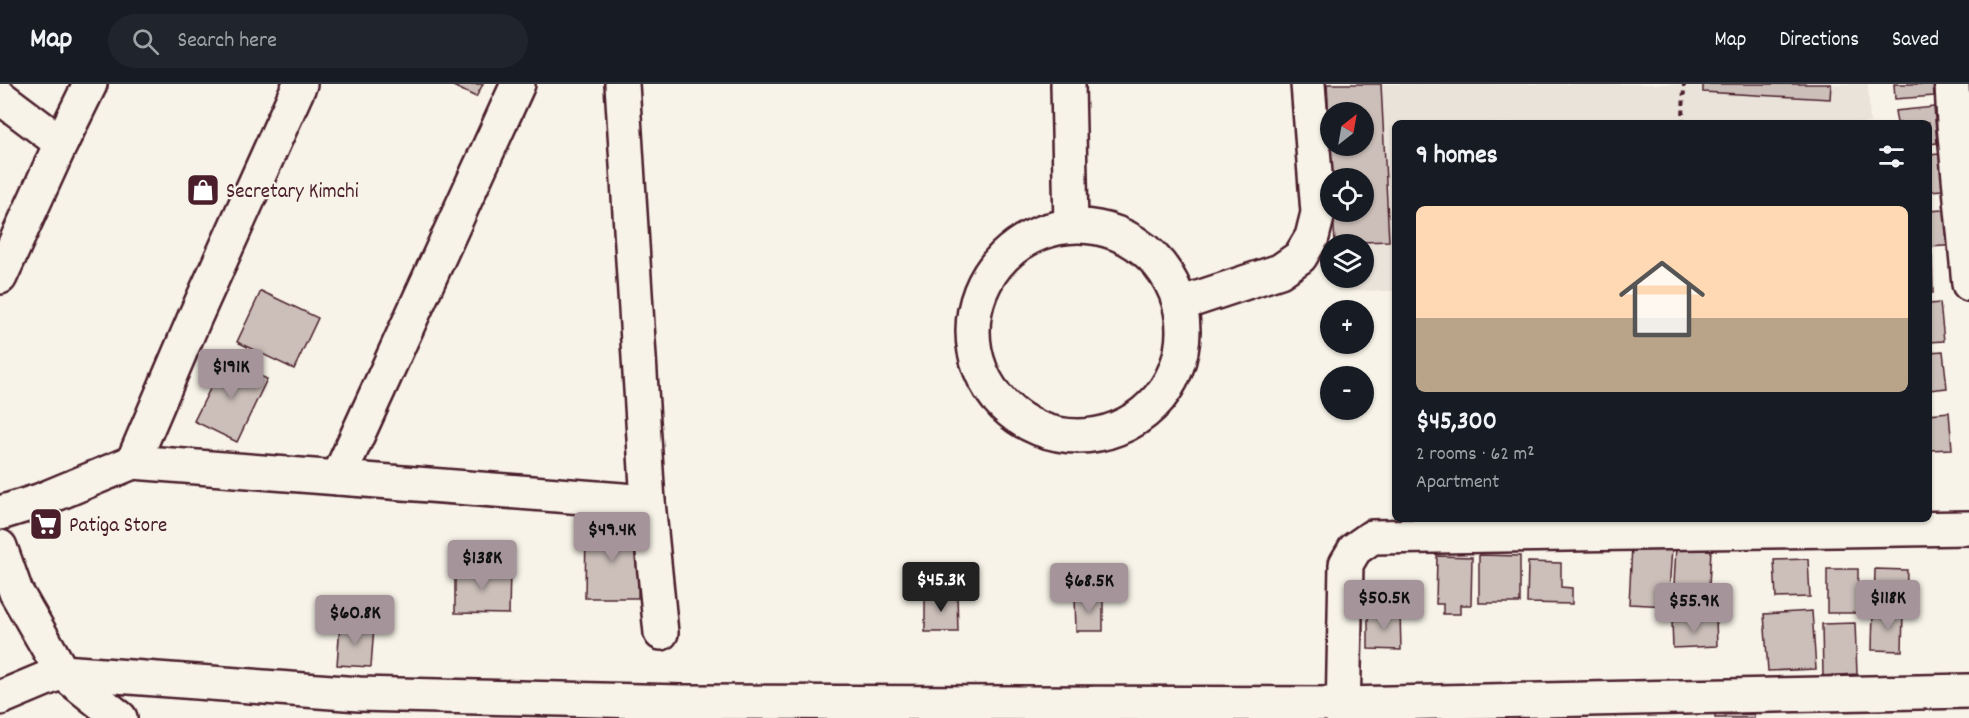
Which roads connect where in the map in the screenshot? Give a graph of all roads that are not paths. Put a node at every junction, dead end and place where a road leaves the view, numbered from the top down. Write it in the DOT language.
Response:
graph roads {
  1 [pos="90,84"];
  2 [pos="300,84"];
  3 [pos="518,84"];
  4 [pos="622,84"];
  5 [pos="1068,84"];
  6 [pos="1308,84"];
  7 [pos="1952,84"];
  8 [pos="0,98"];
  9 [pos="61,143"];
  10 [pos="1071,225"];
  11 [pos="0,277"];
  12 [pos="1969,284"];
  13 [pos="1180,304"];
  14 [pos="133,462"];
  15 [pos="338,478"];
  16 [pos="648,502"];
  17 [pos="0,513"];
  18 [pos="1969,528"];
  19 [pos="0,547"];
  20 [pos="661,633"];
  21 [pos="62,672"];
  22 [pos="1969,691"];
  23 [pos="0,698"];
  24 [pos="1343,711"];
  25 [pos="120,718"];
  1 -- 9 [label="street"];
  2 -- 14 [label="street"];
  3 -- 15 [label="street"];
  4 -- 16 [label="street"];
  5 -- 10 [label="street"];
  6 -- 13 [label="street"];
  7 -- 12 [label="street"];
  8 -- 9 [label="street"];
  9 -- 11 [label="street"];
  10 -- 13 [label="street"];
  10 -- 13 [label="street"];
  14 -- 15 [label="street"];
  14 -- 17 [label="street"];
  15 -- 16 [label="street"];
  16 -- 20 [label="street"];
  18 -- 24 [label="street"];
  19 -- 21 [label="street"];
  21 -- 23 [label="street"];
  21 -- 24 [label="street"];
  21 -- 25 [label="street"];
  22 -- 24 [label="street"];
}
